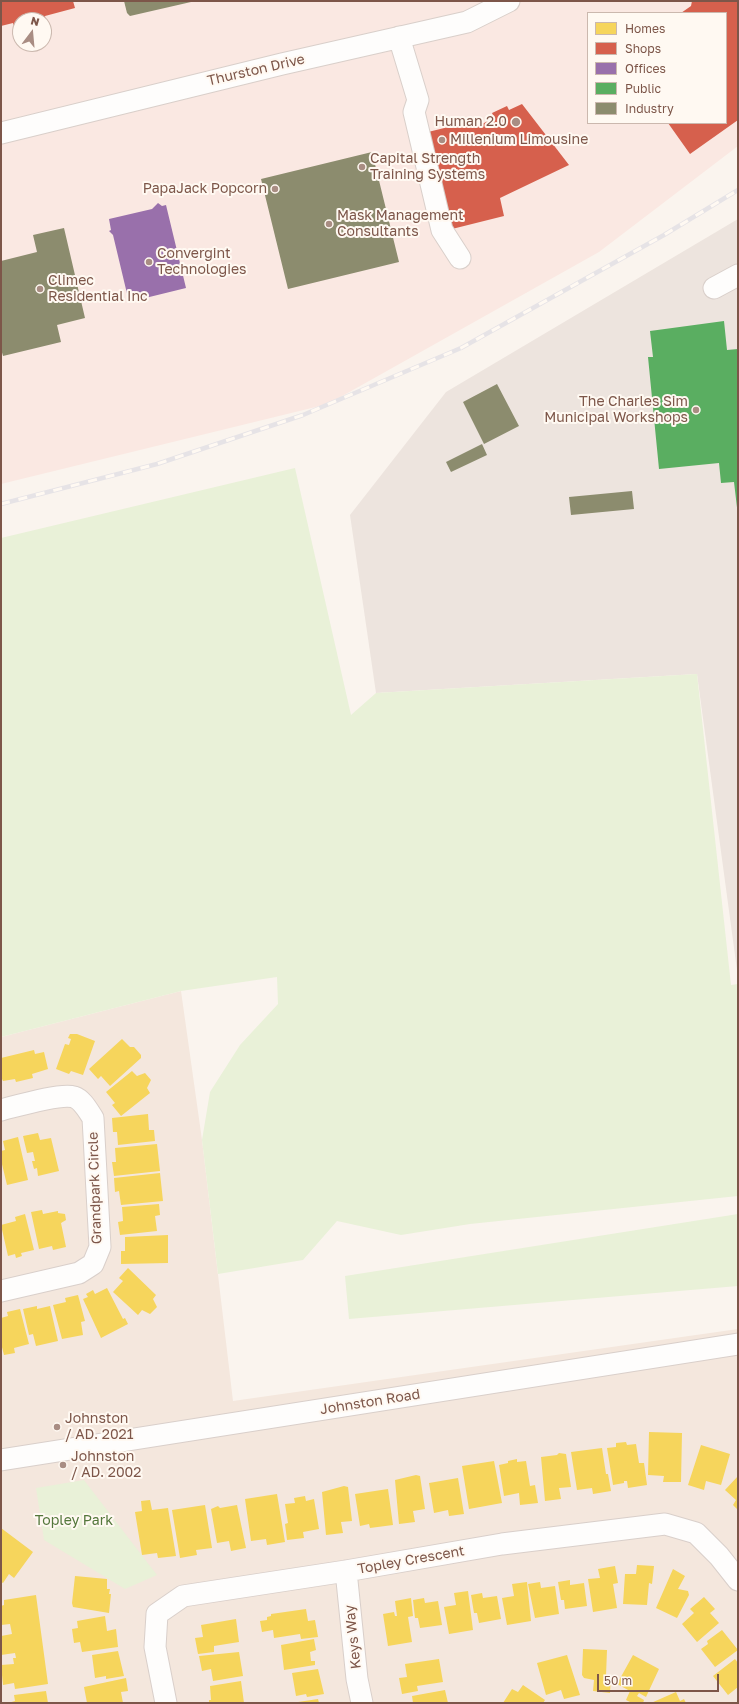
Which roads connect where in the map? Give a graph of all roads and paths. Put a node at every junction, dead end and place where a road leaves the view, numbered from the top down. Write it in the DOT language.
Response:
graph roads {
  1 [pos="509,1"];
  2 [pos="399,38"];
  3 [pos="1,133"];
  4 [pos="460,258"];
  5 [pos="738,275"];
  6 [pos="714,288"];
  7 [pos="1,1110"];
  8 [pos="1,1291"];
  9 [pos="738,1344"];
  10 [pos="1,1460"];
  11 [pos="346,1571"];
  12 [pos="738,1580"];
  13 [pos="166,1703"];
  14 [pos="362,1703"];
  1 -- 2 [label="street, Thurston Drive"];
  2 -- 3 [label="street, Thurston Drive"];
  2 -- 4 [label="street"];
  5 -- 6 [label="street"];
  7 -- 8 [label="street, Grandpark Circle"];
  9 -- 10 [label="street, Johnston Road"];
  11 -- 12 [label="street, Topley Crescent"];
  11 -- 13 [label="street, Topley Crescent"];
  11 -- 14 [label="street, Keys Way"];
}
